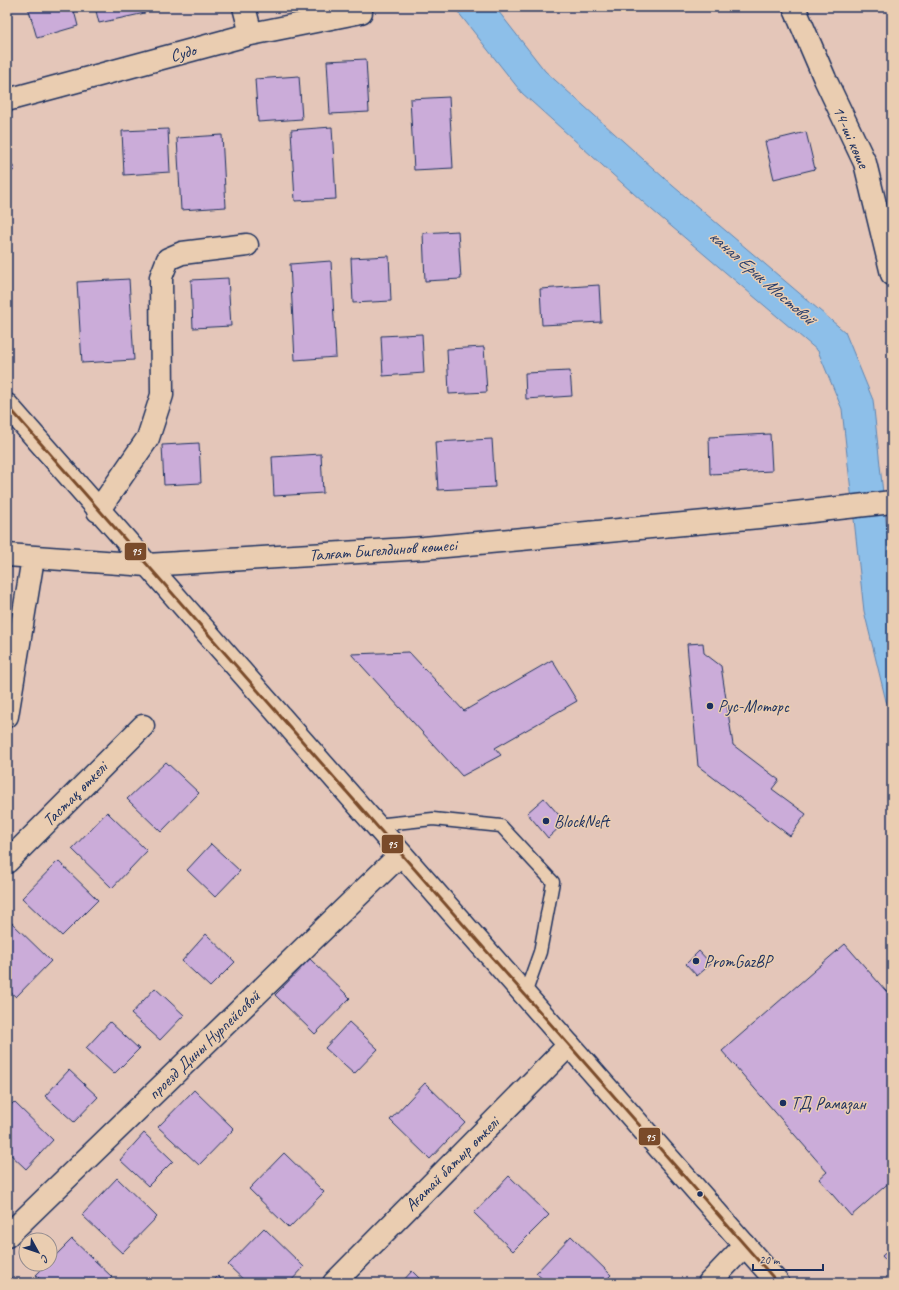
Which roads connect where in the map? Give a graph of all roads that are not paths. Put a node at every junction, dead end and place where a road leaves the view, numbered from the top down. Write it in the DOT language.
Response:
graph roads {
  1 [pos="244,7"];
  2 [pos="794,7"];
  3 [pos="361,12"];
  4 [pos="251,34"];
  5 [pos="7,100"];
  6 [pos="247,245"];
  7 [pos="892,274"];
  8 [pos="7,406"];
  9 [pos="892,502"];
  10 [pos="98,511"];
  11 [pos="7,555"];
  12 [pos="34,558"];
  13 [pos="147,565"];
  14 [pos="7,716"];
  15 [pos="143,726"];
  16 [pos="376,825"];
  17 [pos="401,854"];
  18 [pos="7,862"];
  19 [pos="525,994"];
  20 [pos="569,1045"];
  21 [pos="7,1236"];
  22 [pos="745,1245"];
  23 [pos="334,1283"];
  24 [pos="709,1283"];
  25 [pos="778,1283"];
  1 -- 4 [label="street"];
  2 -- 7 [label="street, 14-ші көше"];
  3 -- 4 [label="street, Судо"];
  4 -- 5 [label="street, Судо"];
  6 -- 10 [label="street"];
  8 -- 10 [label="street"];
  9 -- 13 [label="street, Талғат Бигелдинов көшесі"];
  10 -- 13 [label="street"];
  11 -- 12 [label="street, Талғат Бигелдинов көшесі"];
  12 -- 13 [label="street, Талғат Бигелдинов көшесі"];
  12 -- 14 [label="street"];
  13 -- 16 [label="street"];
  15 -- 18 [label="street, Тастақ өткелі"];
  16 -- 17 [label="street"];
  16 -- 19 [label="lane"];
  17 -- 19 [label="street"];
  17 -- 21 [label="street, проезд Дины Нурпейсовой"];
  19 -- 20 [label="street"];
  20 -- 22 [label="street"];
  20 -- 23 [label="street, Ағатай батыр өткелі"];
  22 -- 24 [label="street"];
  22 -- 25 [label="street"];
}
